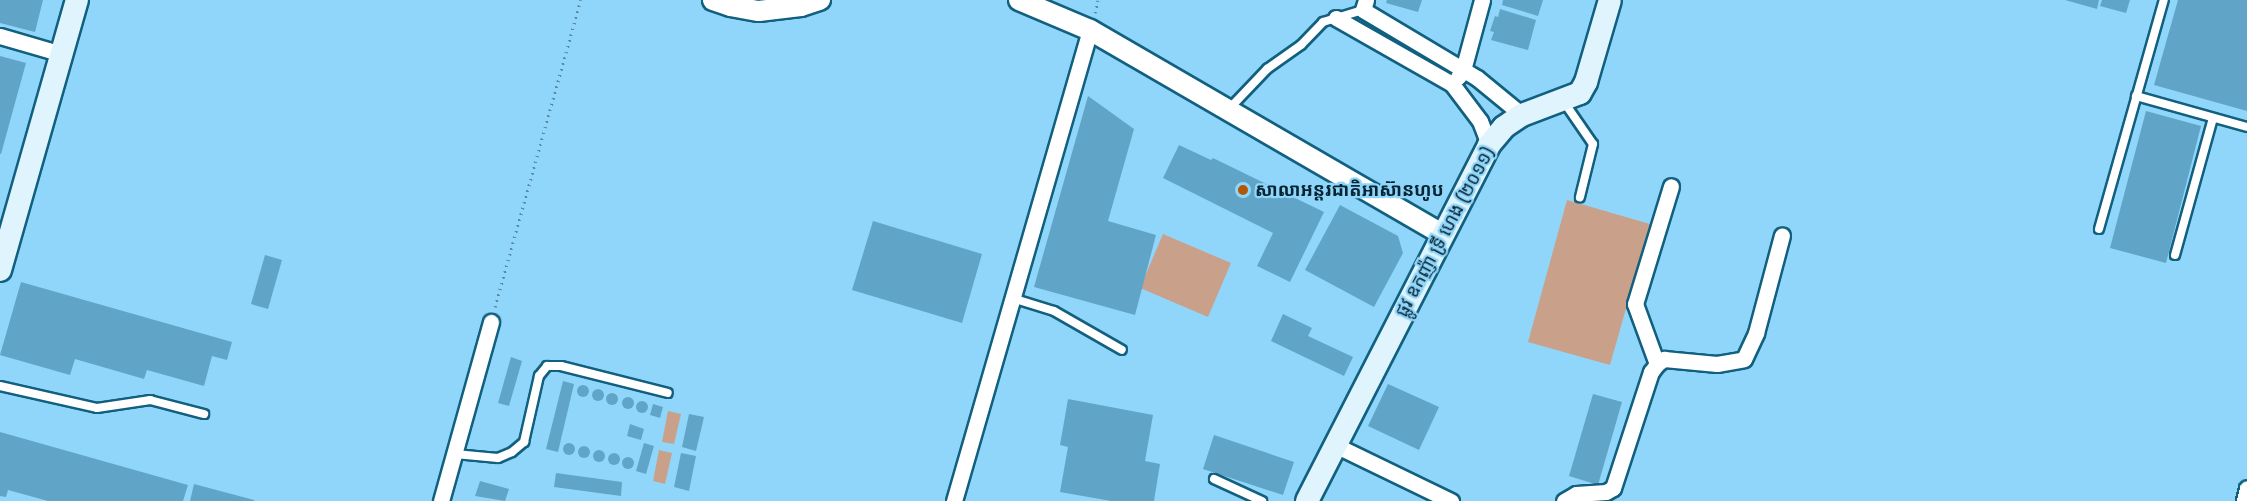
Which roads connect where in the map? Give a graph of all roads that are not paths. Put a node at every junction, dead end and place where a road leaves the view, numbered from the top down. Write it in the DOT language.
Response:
graph roads {
  1 [pos="77,0"];
  2 [pos="713,0"];
  3 [pos="820,0"];
  4 [pos="1019,0"];
  5 [pos="1482,0"];
  6 [pos="1610,0"];
  7 [pos="2164,0"];
  8 [pos="760,5"];
  9 [pos="1365,5"];
  10 [pos="1336,18"];
  11 [pos="1090,30"];
  12 [pos="0,36"];
  13 [pos="62,54"];
  14 [pos="1463,70"];
  15 [pos="1452,84"];
  16 [pos="2136,96"];
  17 [pos="1563,100"];
  18 [pos="1228,110"];
  19 [pos="1522,116"];
  20 [pos="2213,118"];
  21 [pos="2247,127"];
  22 [pos="1489,145"];
  23 [pos="1671,186"];
  24 [pos="1580,197"];
  25 [pos="6,228"];
  26 [pos="2099,229"];
  27 [pos="1442,234"];
  28 [pos="1782,235"];
  29 [pos="2175,255"];
  30 [pos="0,270"];
  31 [pos="1012,298"];
  32 [pos="491,322"];
  33 [pos="1122,350"];
  34 [pos="1657,364"];
  35 [pos="0,386"];
  36 [pos="668,393"];
  37 [pos="204,414"];
  38 [pos="1335,445"];
  39 [pos="454,454"];
  40 [pos="1214,479"];
  41 [pos="2247,488"];
  42 [pos="441,501"];
  43 [pos="954,501"];
  44 [pos="1262,501"];
  45 [pos="1307,501"];
  46 [pos="1451,501"];
  47 [pos="1564,501"];
  48 [pos="2244,501"];
  1 -- 13 [label="main road"];
  2 -- 8 [label="street"];
  3 -- 8 [label="street"];
  4 -- 11 [label="street"];
  5 -- 14 [label="street"];
  6 -- 17 [label="main road, ផ្លូវ ឧកញ៉ា ទ្រី ហេង (២០១១)"];
  7 -- 16 [label="lane"];
  9 -- 10 [label="lane"];
  9 -- 14 [label="street"];
  10 -- 15 [label="street"];
  10 -- 18 [label="lane"];
  11 -- 18 [label="street"];
  11 -- 31 [label="street"];
  12 -- 13 [label="street"];
  13 -- 25 [label="main road"];
  14 -- 15 [label="street"];
  14 -- 19 [label="street"];
  15 -- 22 [label="street"];
  16 -- 20 [label="lane"];
  16 -- 26 [label="lane"];
  17 -- 19 [label="main road, ផ្លូវ ឧកញ៉ា ទ្រី ហេង (២០១១)"];
  17 -- 24 [label="lane"];
  18 -- 27 [label="street"];
  19 -- 22 [label="main road, ផ្លូវ ឧកញ៉ា ទ្រី ហេង (២០១១)"];
  20 -- 21 [label="lane"];
  20 -- 29 [label="lane"];
  22 -- 27 [label="main road, ផ្លូវ ឧកញ៉ា ទ្រី ហេង (២០១១)"];
  23 -- 34 [label="street"];
  25 -- 30 [label="main road"];
  27 -- 38 [label="main road, ផ្លូវ ឧកញ៉ា ទ្រី ហេង (២០១១)"];
  28 -- 34 [label="street"];
  31 -- 33 [label="lane"];
  31 -- 43 [label="street"];
  32 -- 39 [label="street"];
  34 -- 47 [label="street"];
  35 -- 37 [label="lane"];
  36 -- 39 [label="lane"];
  38 -- 45 [label="main road, ផ្លូវ ឧកញ៉ា ទ្រី ហេង (២០១១)"];
  38 -- 46 [label="street"];
  39 -- 42 [label="street"];
  40 -- 44 [label="lane"];
  41 -- 48 [label="street"];
}
